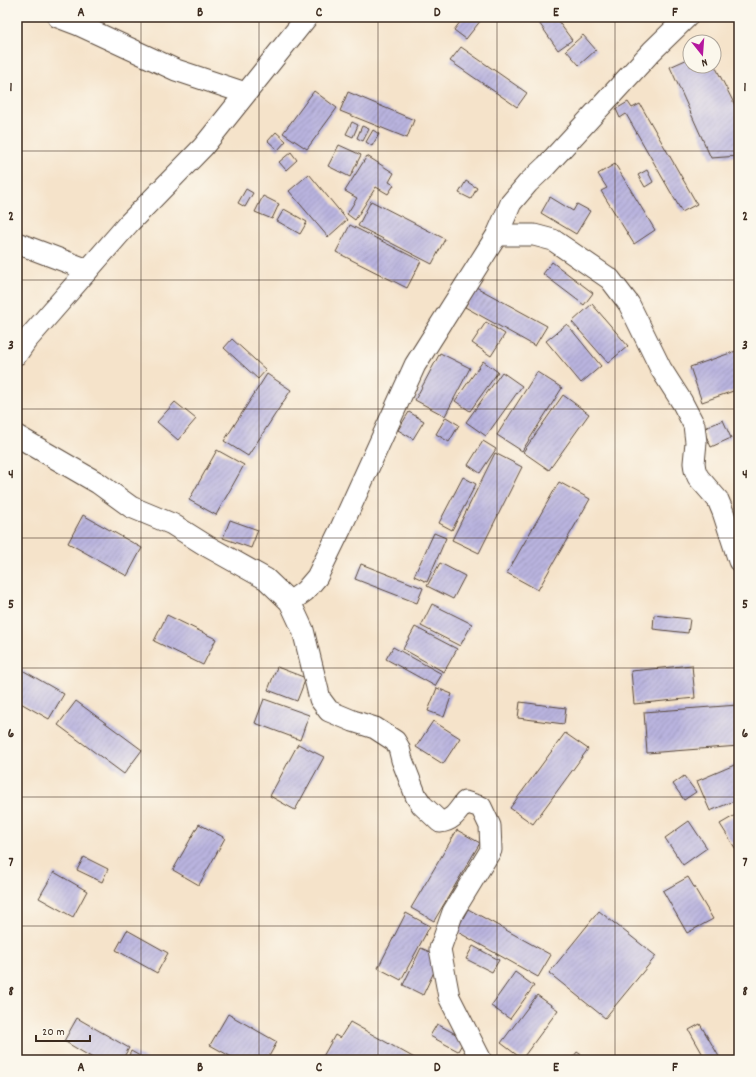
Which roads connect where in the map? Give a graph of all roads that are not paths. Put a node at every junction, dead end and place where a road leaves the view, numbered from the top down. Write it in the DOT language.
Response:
graph roads {
  1 [pos="58,17"];
  2 [pos="307,17"];
  3 [pos="687,17"];
  4 [pos="245,93"];
  5 [pos="497,235"];
  6 [pos="17,243"];
  7 [pos="88,270"];
  8 [pos="17,354"];
  9 [pos="17,436"];
  10 [pos="739,561"];
  11 [pos="290,602"];
  12 [pos="481,1060"];
  1 -- 4 [label="street"];
  2 -- 4 [label="street"];
  3 -- 5 [label="street"];
  4 -- 7 [label="street"];
  5 -- 10 [label="street"];
  5 -- 11 [label="street"];
  6 -- 7 [label="street"];
  7 -- 8 [label="street"];
  9 -- 11 [label="street"];
  11 -- 12 [label="street"];
}
